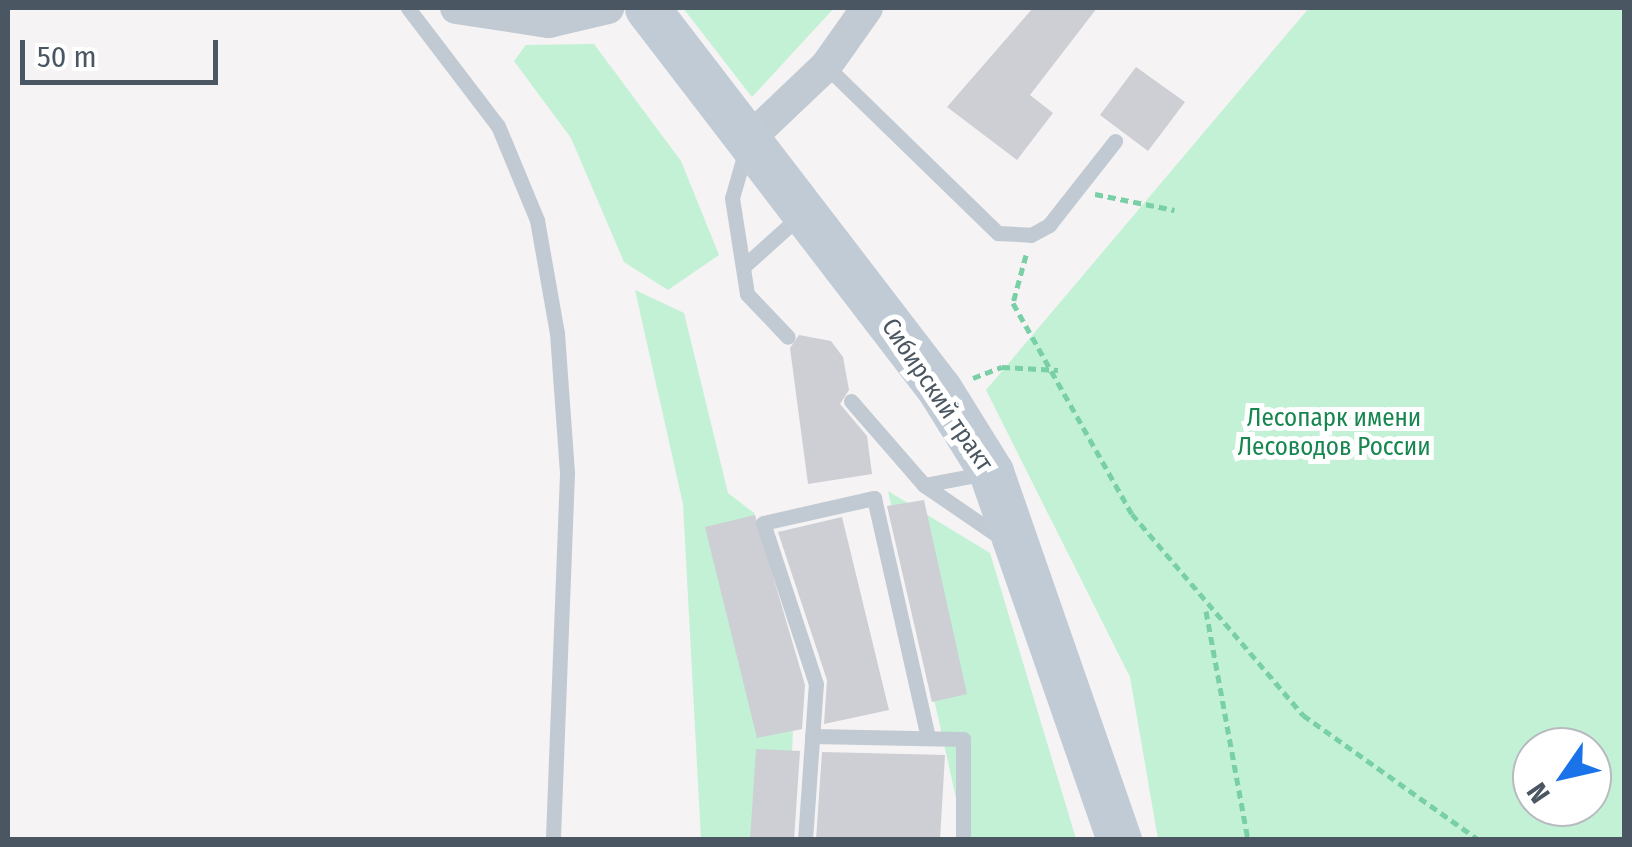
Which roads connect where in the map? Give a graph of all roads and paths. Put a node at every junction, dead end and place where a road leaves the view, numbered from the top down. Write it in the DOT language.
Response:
graph roads {
  1 [pos="408,8"];
  2 [pos="456,8"];
  3 [pos="608,8"];
  4 [pos="647,8"];
  5 [pos="867,8"];
  6 [pos="826,66"];
  7 [pos="748,140"];
  8 [pos="1115,140"];
  9 [pos="1082,188"];
  10 [pos="1174,210"];
  11 [pos="804,213"];
  12 [pos="1032,235"];
  13 [pos="743,267"];
  14 [pos="788,337"];
  15 [pos="1058,370"];
  16 [pos="940,390"];
  17 [pos="851,401"];
  18 [pos="991,472"];
  19 [pos="924,484"];
  20 [pos="1026,553"];
  21 [pos="1206,608"];
  22 [pos="812,736"];
  23 [pos="928,737"];
  24 [pos="553,840"];
  25 [pos="805,840"];
  26 [pos="962,840"];
  27 [pos="1119,840"];
  28 [pos="1248,840"];
  29 [pos="1479,840"];
  1 -- 24 [label="lane"];
  2 -- 3 [label="street"];
  4 -- 7 [label="main road, Сибирский тракт"];
  5 -- 6 [label="street"];
  6 -- 7 [label="street"];
  6 -- 12 [label="lane"];
  7 -- 11 [label="main road, Сибирский тракт"];
  7 -- 13 [label="lane"];
  8 -- 9 [label="lane"];
  9 -- 10 [label="path"];
  9 -- 12 [label="lane"];
  11 -- 13 [label="lane"];
  11 -- 16 [label="main road, Сибирский тракт"];
  12 -- 15 [label="path"];
  13 -- 14 [label="lane"];
  15 -- 16 [label="path"];
  15 -- 21 [label="path"];
  16 -- 18 [label="main road, Сибирский тракт"];
  17 -- 19 [label="lane"];
  18 -- 19 [label="lane"];
  18 -- 20 [label="main road, Сибирский тракт"];
  19 -- 20 [label="lane"];
  20 -- 27 [label="main road, Сибирский тракт"];
  21 -- 28 [label="path"];
  21 -- 29 [label="path"];
  22 -- 23 [label="lane"];
  22 -- 23 [label="lane"];
  22 -- 25 [label="lane"];
  23 -- 26 [label="lane"];
}
